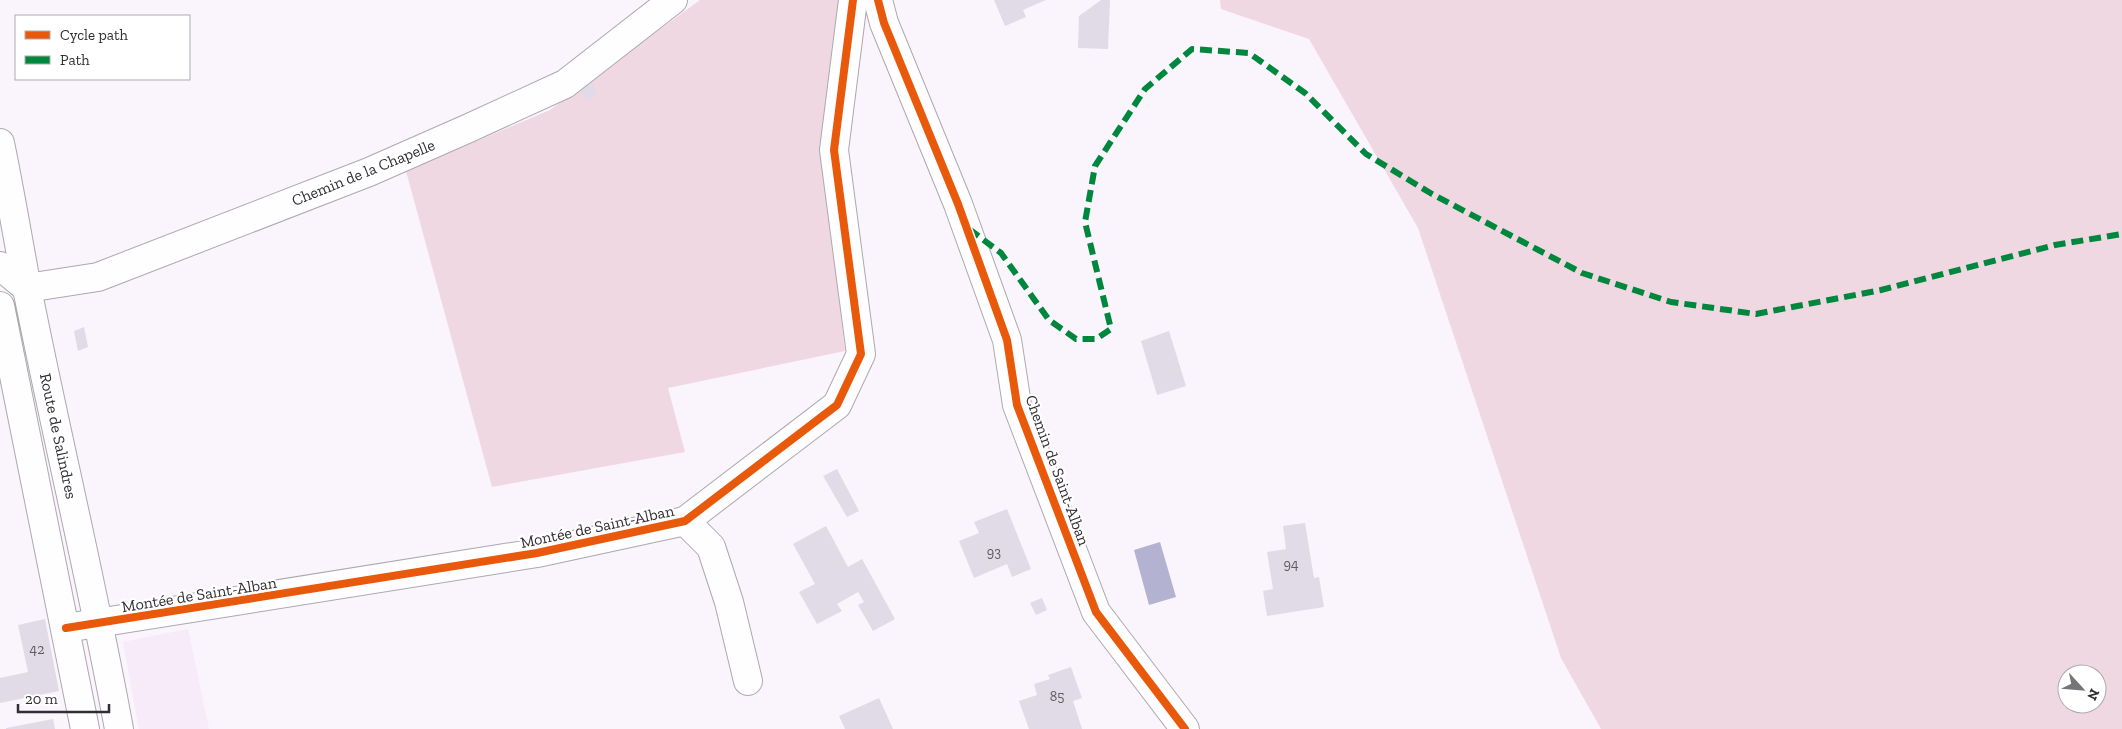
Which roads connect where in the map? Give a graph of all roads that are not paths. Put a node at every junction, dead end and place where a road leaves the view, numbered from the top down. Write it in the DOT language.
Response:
graph roads {
  1 [pos="673,0"];
  2 [pos="853,0"];
  3 [pos="878,0"];
  4 [pos="0,143"];
  5 [pos="7,205"];
  6 [pos="0,266"];
  7 [pos="27,288"];
  8 [pos="0,306"];
  9 [pos="685,521"];
  10 [pos="100,624"];
  11 [pos="66,628"];
  12 [pos="748,681"];
  13 [pos="86,729"];
  14 [pos="119,729"];
  15 [pos="1185,729"];
  1 -- 7 [label="street, Chemin de la Chapelle"];
  2 -- 9 [label="street, Montée de Saint-Alban"];
  3 -- 15 [label="street, Chemin de Saint-Alban"];
  4 -- 5 [label="street, Route de Salindres"];
  5 -- 7 [label="street, Route de Salindres"];
  6 -- 7 [label="street"];
  7 -- 10 [label="street, Route de Salindres"];
  8 -- 11 [label="street, Route de Salindres"];
  9 -- 10 [label="street, Montée de Saint-Alban"];
  9 -- 12 [label="street"];
  10 -- 11 [label="street, Montée de Saint-Alban"];
  10 -- 14 [label="street, Route de Salindres"];
  11 -- 13 [label="street, Route de Salindres"];
}
